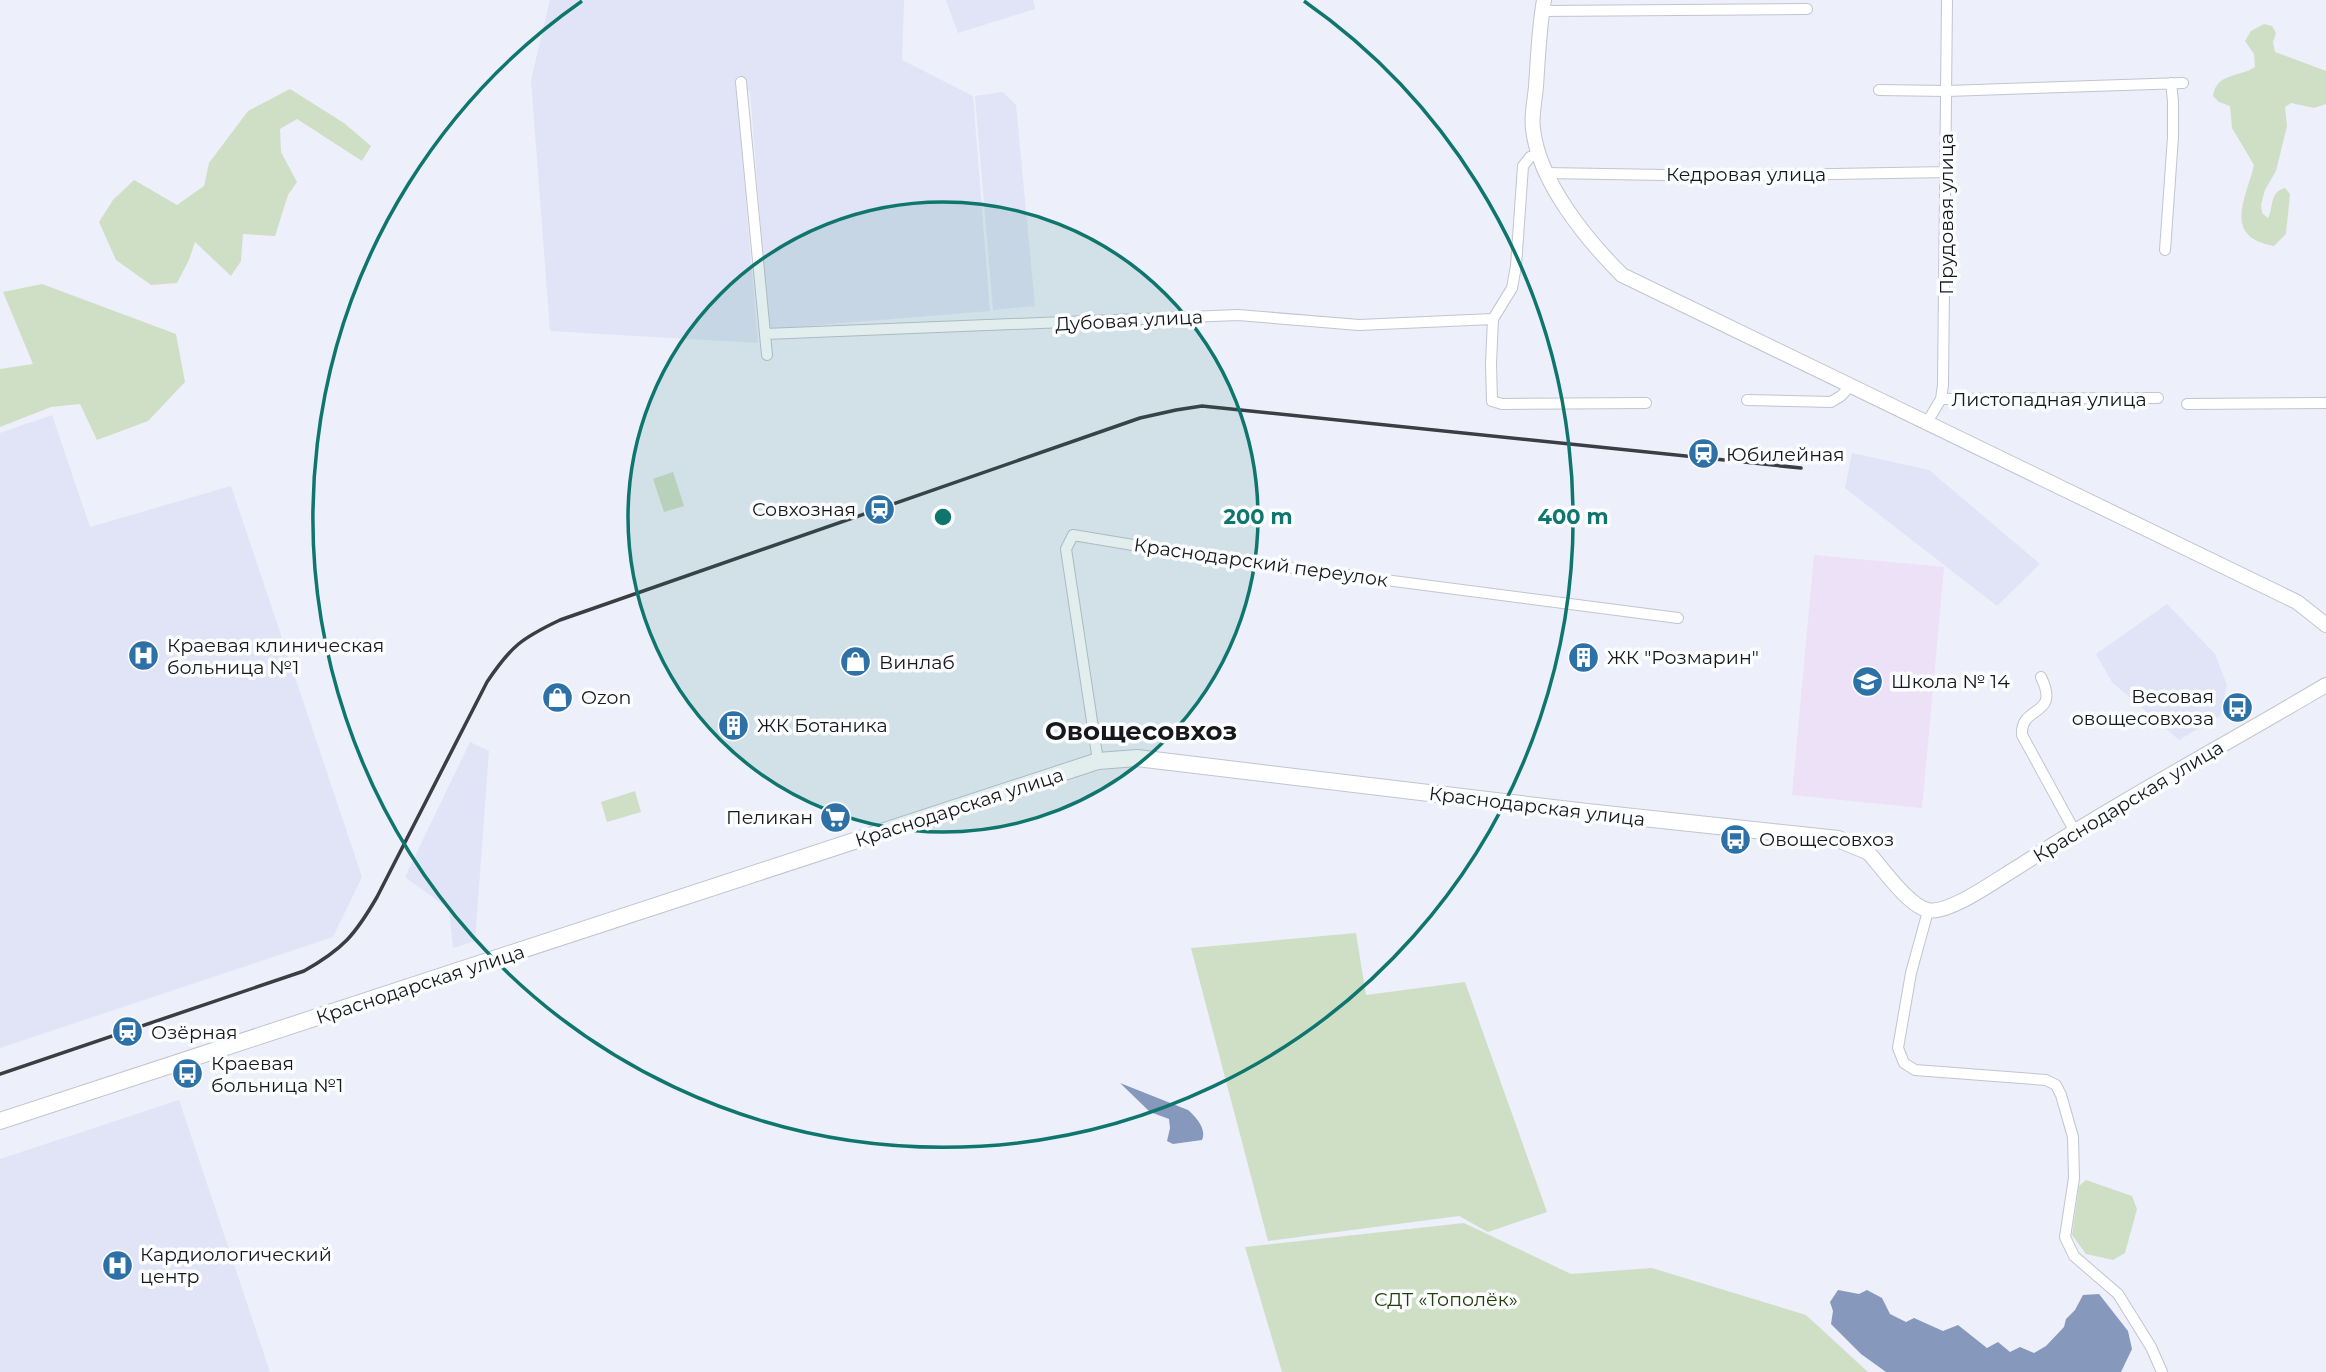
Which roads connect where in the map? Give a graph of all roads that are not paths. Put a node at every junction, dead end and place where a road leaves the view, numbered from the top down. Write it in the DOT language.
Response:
graph roads {
  1 [pos="1947,0"];
  2 [pos="1543,5"];
  3 [pos="1807,9"];
  4 [pos="741,82"];
  5 [pos="2171,83"];
  6 [pos="2183,83"];
  7 [pos="1879,90"];
  8 [pos="1947,91"];
  9 [pos="1539,154"];
  10 [pos="1947,172"];
  11 [pos="1545,173"];
  12 [pos="2165,250"];
  13 [pos="1493,319"];
  14 [pos="765,334"];
  15 [pos="767,355"];
  16 [pos="1850,386"];
  17 [pos="2158,398"];
  18 [pos="1941,399"];
  19 [pos="1747,400"];
  20 [pos="1646,403"];
  21 [pos="2326,403"];
  22 [pos="2187,404"];
  23 [pos="1926,424"];
  24 [pos="1678,618"];
  25 [pos="2326,625"];
  26 [pos="2041,677"];
  27 [pos="2326,685"];
  28 [pos="1098,761"];
  29 [pos="2074,830"];
  30 [pos="1867,851"];
  31 [pos="1928,911"];
  32 [pos="0,1121"];
  33 [pos="2162,1372"];
  1 -- 8 [label="street, Прудовая улица"];
  2 -- 3 [label="street"];
  2 -- 9 [label="street"];
  4 -- 14 [label="street"];
  5 -- 6 [label="street"];
  5 -- 8 [label="street"];
  5 -- 12 [label="street"];
  7 -- 8 [label="street"];
  8 -- 10 [label="street, Прудовая улица"];
  9 -- 11 [label="street"];
  9 -- 13 [label="street"];
  10 -- 11 [label="street, Кедровая улица"];
  10 -- 18 [label="street, Прудовая улица"];
  11 -- 16 [label="street"];
  13 -- 14 [label="street, Дубовая улица"];
  13 -- 20 [label="street"];
  14 -- 15 [label="street"];
  16 -- 19 [label="street"];
  16 -- 23 [label="street"];
  17 -- 18 [label="street, Листопадная улица"];
  18 -- 23 [label="street, Прудовая улица"];
  21 -- 22 [label="street"];
  23 -- 25 [label="street"];
  24 -- 28 [label="street, Краснодарский переулок"];
  26 -- 29 [label="street"];
  27 -- 29 [label="street, Краснодарская улица"];
  28 -- 30 [label="main road, Краснодарская улица"];
  28 -- 32 [label="main road, Краснодарская улица"];
  29 -- 31 [label="street, Краснодарская улица"];
  30 -- 31 [label="street, Краснодарская улица"];
  31 -- 33 [label="street"];
}
